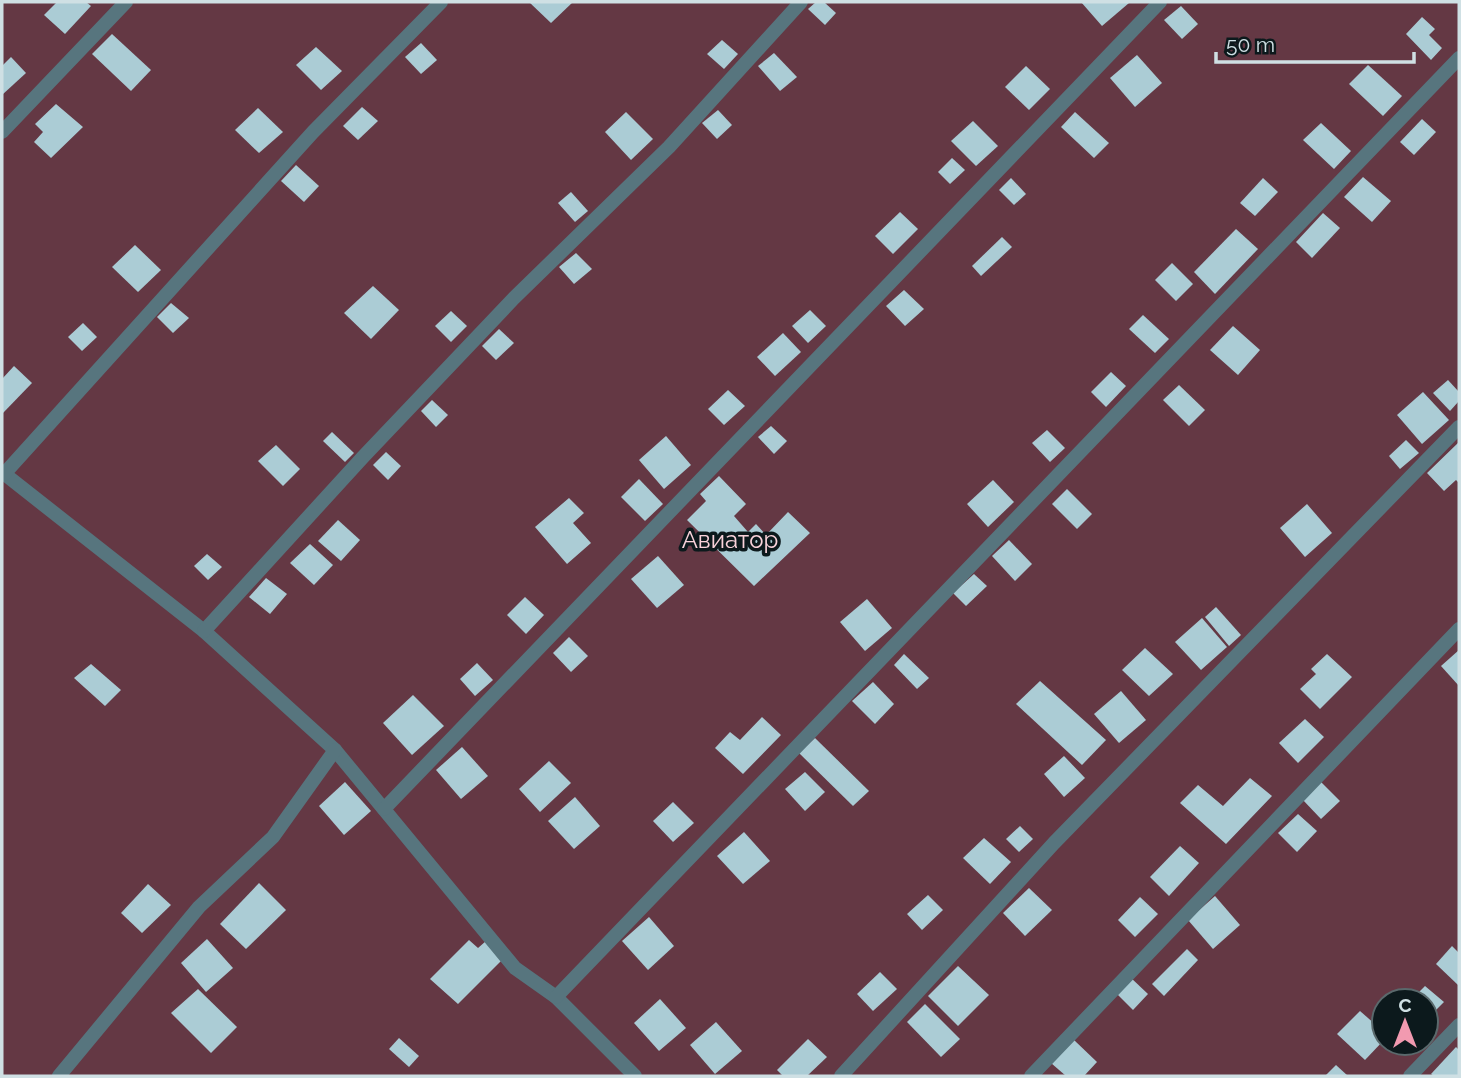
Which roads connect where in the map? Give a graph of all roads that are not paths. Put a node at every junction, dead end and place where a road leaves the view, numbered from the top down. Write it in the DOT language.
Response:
graph roads {
  1 [pos="126,2"];
  2 [pos="441,2"];
  3 [pos="801,2"];
  4 [pos="1160,2"];
  5 [pos="1459,58"];
  6 [pos="2,132"];
  7 [pos="1459,427"];
  8 [pos="3,473"];
  9 [pos="1459,629"];
  10 [pos="204,631"];
  11 [pos="335,750"];
  12 [pos="384,809"];
  13 [pos="556,997"];
  14 [pos="1459,1025"];
  15 [pos="59,1076"];
  16 [pos="635,1076"];
  17 [pos="841,1076"];
  18 [pos="1031,1076"];
  19 [pos="1410,1076"];
  1 -- 6 [label="street"];
  2 -- 8 [label="street"];
  3 -- 10 [label="street"];
  4 -- 12 [label="street"];
  5 -- 13 [label="street"];
  7 -- 17 [label="street"];
  8 -- 10 [label="street"];
  9 -- 18 [label="street"];
  10 -- 11 [label="street"];
  11 -- 12 [label="street"];
  11 -- 15 [label="street"];
  12 -- 13 [label="street"];
  13 -- 16 [label="street"];
  14 -- 19 [label="street"];
}
